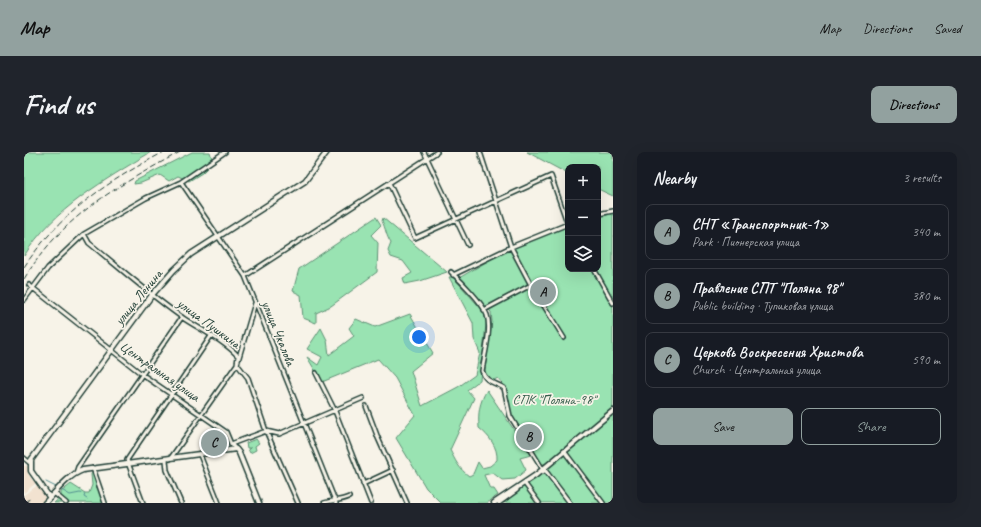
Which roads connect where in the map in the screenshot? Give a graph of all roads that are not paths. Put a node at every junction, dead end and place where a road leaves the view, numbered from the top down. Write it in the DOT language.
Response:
graph roads {
  1 [pos="225,152"];
  2 [pos="327,152"];
  3 [pos="424,152"];
  4 [pos="437,152"];
  5 [pos="480,152"];
  6 [pos="427,158"];
  7 [pos="181,182"];
  8 [pos="389,183"];
  9 [pos="497,202"];
  10 [pos="613,211"];
  11 [pos="601,213"];
  12 [pos="565,215"];
  13 [pos="456,219"];
  14 [pos="565,225"];
  15 [pos="84,234"];
  16 [pos="219,236"];
  17 [pos="468,245"];
  18 [pos="511,247"];
  19 [pos="596,272"];
  20 [pos="245,276"];
  21 [pos="531,285"];
  22 [pos="30,287"];
  23 [pos="152,295"];
  24 [pos="24,300"];
  25 [pos="613,302"];
  26 [pos="255,303"];
  27 [pos="484,310"];
  28 [pos="182,317"];
  29 [pos="211,336"];
  30 [pos="564,338"];
  31 [pos="110,350"];
  32 [pos="237,364"];
  33 [pos="316,373"];
  34 [pos="143,374"];
  35 [pos="171,394"];
  36 [pos="363,398"];
  37 [pos="366,406"];
  38 [pos="335,411"];
  39 [pos="613,411"];
  40 [pos="201,414"];
  41 [pos="304,424"];
  42 [pos="266,430"];
  43 [pos="231,444"];
  44 [pos="236,449"];
  45 [pos="564,451"];
  46 [pos="200,455"];
  47 [pos="24,458"];
  48 [pos="168,460"];
  49 [pos="30,463"];
  50 [pos="127,464"];
  51 [pos="93,468"];
  52 [pos="544,469"];
  53 [pos="393,470"];
  54 [pos="76,473"];
  55 [pos="363,484"];
  56 [pos="525,484"];
  57 [pos="54,493"];
  58 [pos="349,497"];
  59 [pos="50,498"];
  60 [pos="335,501"];
  61 [pos="504,502"];
  62 [pos="45,503"];
  63 [pos="66,503"];
  64 [pos="105,503"];
  65 [pos="143,503"];
  66 [pos="181,503"];
  67 [pos="219,503"];
  68 [pos="259,503"];
  69 [pos="298,503"];
  70 [pos="324,503"];
  71 [pos="371,503"];
  72 [pos="407,503"];
  73 [pos="494,503"];
  74 [pos="499,503"];
  75 [pos="539,503"];
  76 [pos="570,503"];
  77 [pos="603,503"];
  1 -- 7 [label="street"];
  2 -- 16 [label="street, улица Ленина"];
  3 -- 6 [label="street"];
  4 -- 6 [label="street"];
  5 -- 9 [label="street"];
  6 -- 8 [label="street"];
  6 -- 13 [label="street"];
  7 -- 15 [label="street"];
  7 -- 16 [label="street, улица Чкалова"];
  8 -- 13 [label="street"];
  8 -- 20 [label="street"];
  9 -- 12 [label="street"];
  9 -- 13 [label="street"];
  9 -- 18 [label="street"];
  10 -- 11 [label="street"];
  13 -- 17 [label="street"];
  14 -- 18 [label="street"];
  15 -- 22 [label="street"];
  15 -- 23 [label="street, улица Пушкина"];
  16 -- 20 [label="street, улица Чкалова"];
  16 -- 23 [label="street, улица Ленина"];
  18 -- 21 [label="street"];
  18 -- 27 [label="street"];
  19 -- 25 [label="street"];
  20 -- 26 [label="street, улица Чкалова"];
  21 -- 27 [label="street"];
  21 -- 30 [label="street"];
  22 -- 24 [label="street"];
  22 -- 31 [label="street, Центральная улица"];
  23 -- 28 [label="street, улица Пушкина"];
  23 -- 31 [label="street, улица Ленина"];
  26 -- 32 [label="street"];
  26 -- 41 [label="street, улица Чкалова"];
  27 -- 52 [label="street"];
  28 -- 29 [label="street, улица Пушкина"];
  28 -- 34 [label="street"];
  29 -- 32 [label="street, улица Пушкина"];
  29 -- 35 [label="street"];
  31 -- 34 [label="street, Центральная улица"];
  31 -- 49 [label="street, улица Ленина"];
  32 -- 40 [label="street"];
  32 -- 42 [label="street, улица Пушкина"];
  33 -- 38 [label="street"];
  34 -- 35 [label="street, Центральная улица"];
  34 -- 54 [label="street"];
  35 -- 40 [label="street, Центральная улица"];
  35 -- 50 [label="street"];
  36 -- 38 [label="street"];
  37 -- 53 [label="street"];
  38 -- 41 [label="street"];
  38 -- 55 [label="street"];
  39 -- 45 [label="street"];
  40 -- 43 [label="street, Центральная улица"];
  40 -- 48 [label="street"];
  41 -- 42 [label="street"];
  41 -- 60 [label="street, улица Чкалова"];
  42 -- 43 [label="street"];
  42 -- 69 [label="street, улица Пушкина"];
  43 -- 44 [label="street, Центральная улица"];
  44 -- 46 [label="street"];
  44 -- 68 [label="street, Центральная улица"];
  45 -- 52 [label="street"];
  45 -- 77 [label="street"];
  46 -- 48 [label="street"];
  46 -- 67 [label="street"];
  47 -- 49 [label="street"];
  48 -- 50 [label="street"];
  48 -- 66 [label="street"];
  49 -- 59 [label="street"];
  50 -- 51 [label="street"];
  50 -- 65 [label="street"];
  51 -- 54 [label="street"];
  51 -- 64 [label="street"];
  52 -- 56 [label="street"];
  52 -- 73 [label="street"];
  52 -- 76 [label="street"];
  53 -- 55 [label="street"];
  53 -- 72 [label="street"];
  54 -- 57 [label="street"];
  55 -- 71 [label="street"];
  56 -- 61 [label="street"];
  56 -- 75 [label="street"];
  57 -- 59 [label="street"];
  57 -- 63 [label="street"];
  58 -- 60 [label="street"];
  59 -- 62 [label="street"];
  60 -- 70 [label="street"];
  61 -- 74 [label="street"];
}
